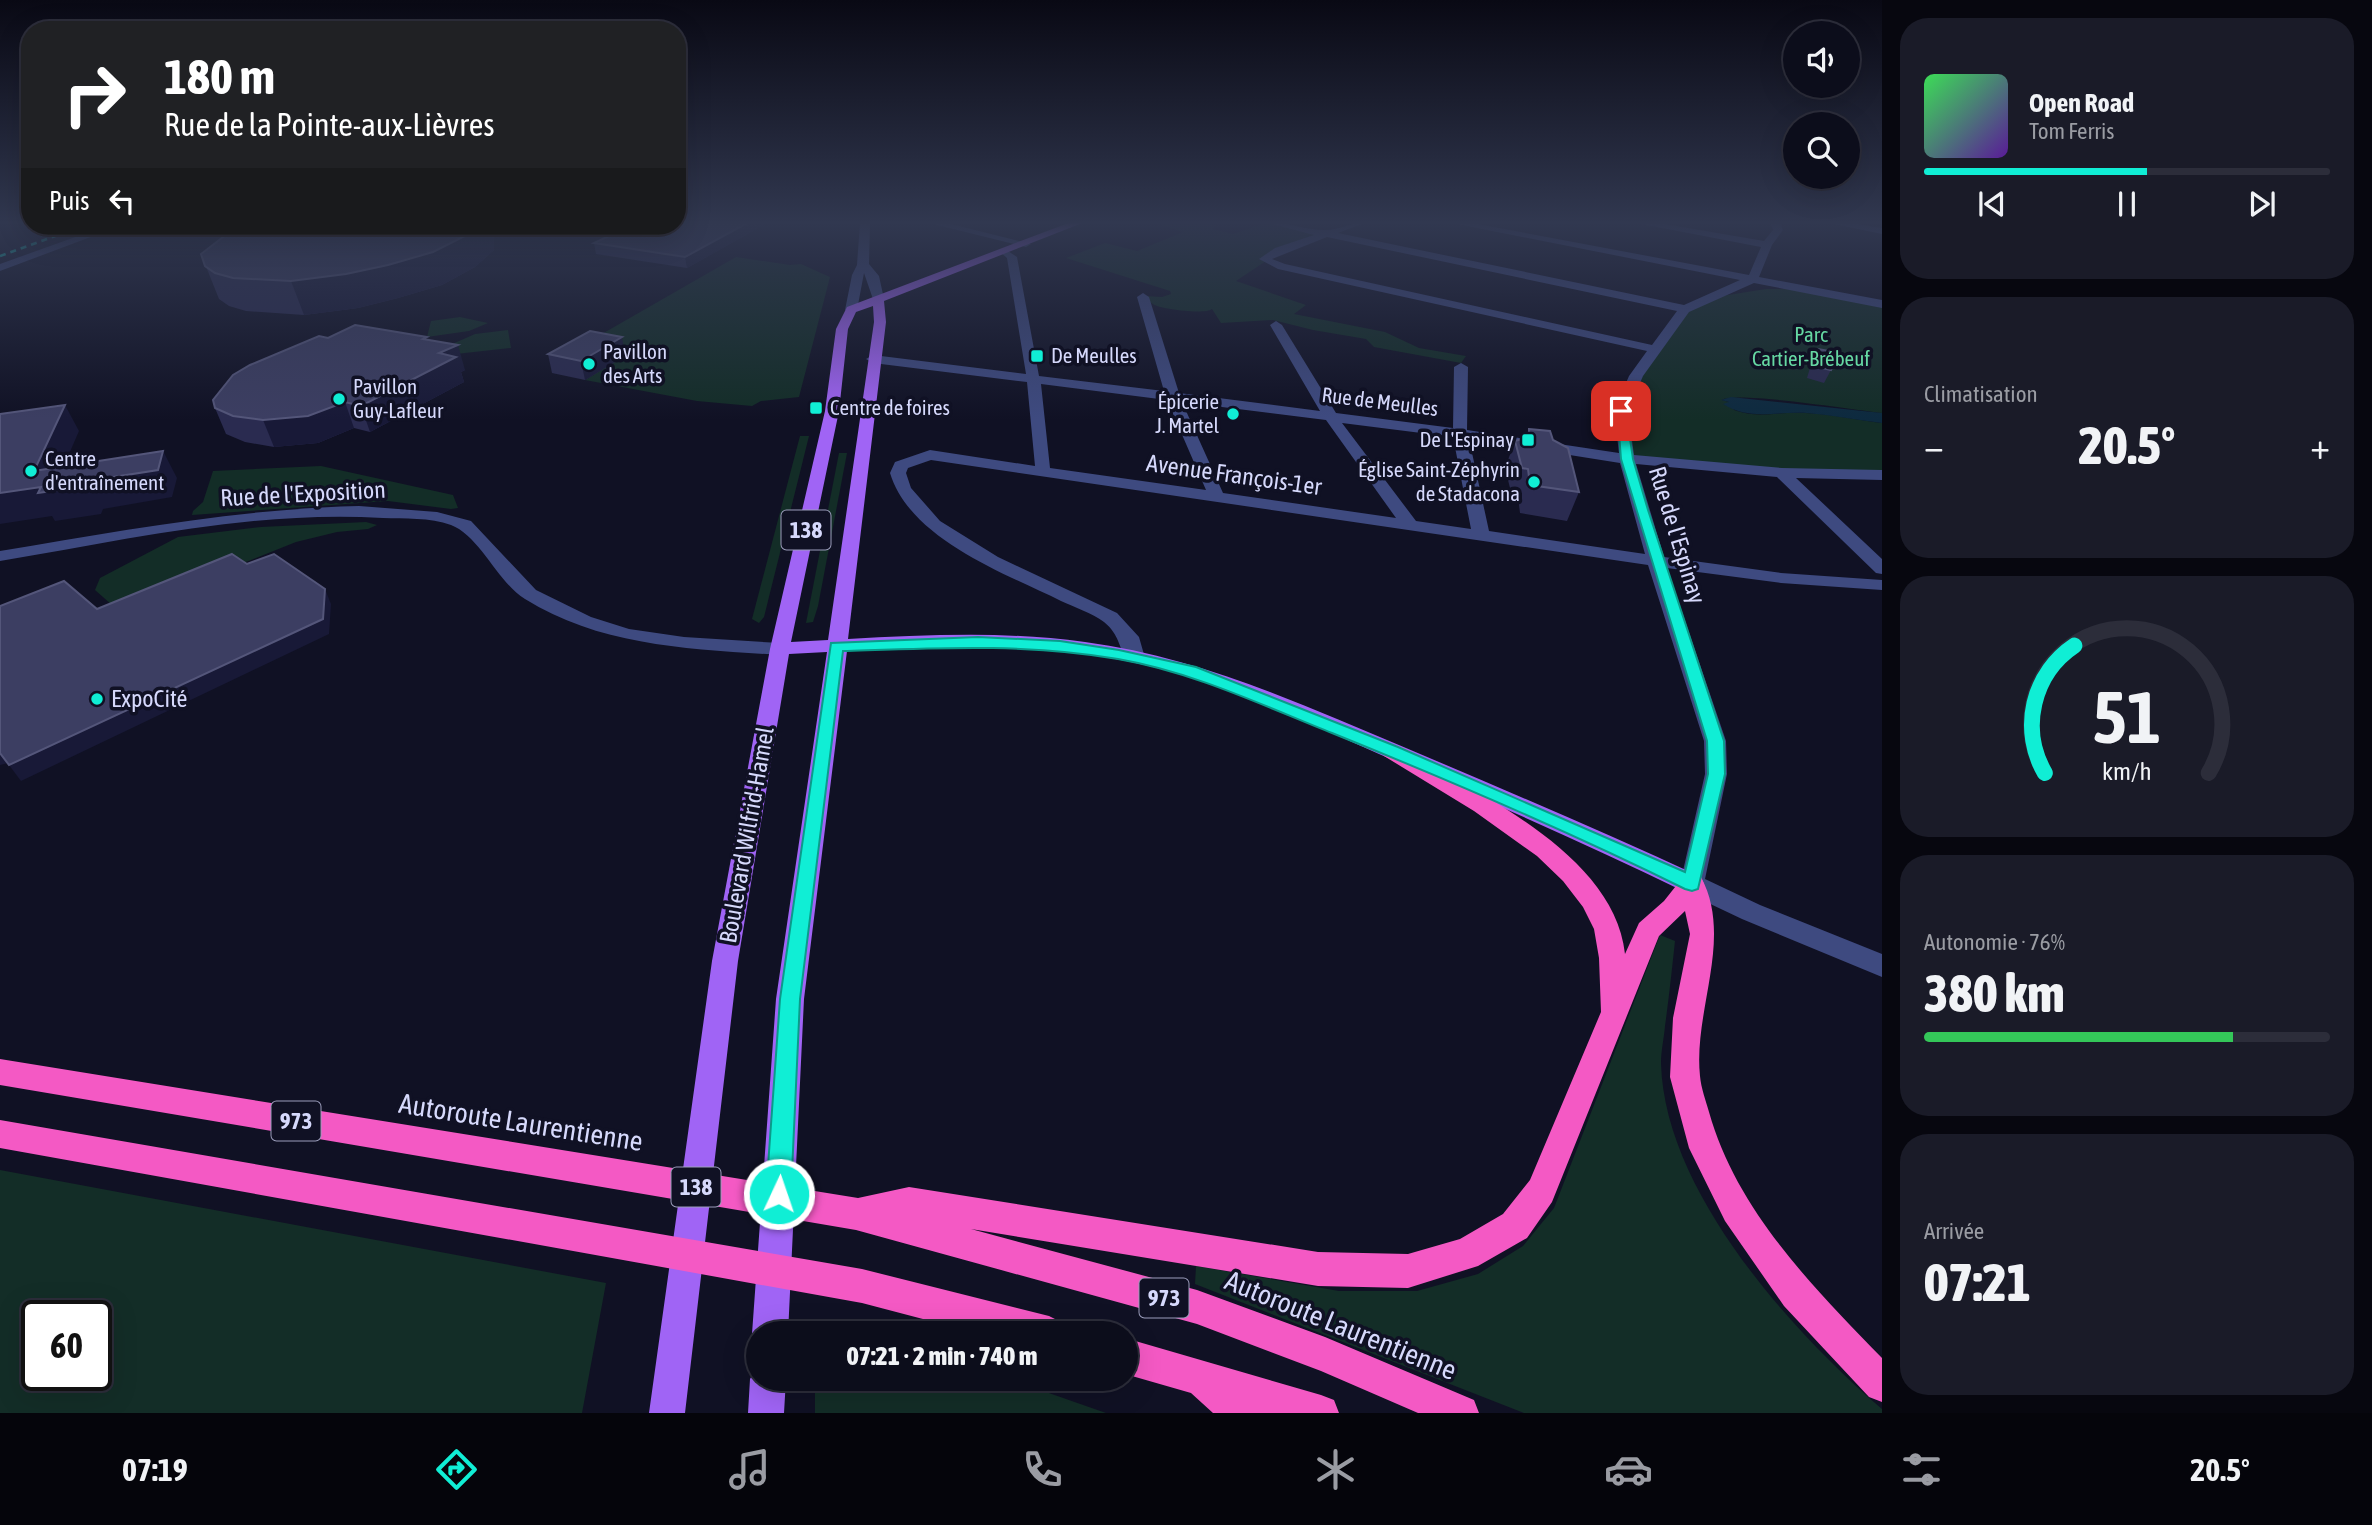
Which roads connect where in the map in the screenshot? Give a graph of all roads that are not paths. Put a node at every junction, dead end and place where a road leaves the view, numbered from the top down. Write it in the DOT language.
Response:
graph roads {
  1 [pos="855,288"];
  2 [pos="876,288"];
  3 [pos="908,288"];
  4 [pos="1017,288"];
  5 [pos="1377,288"];
  6 [pos="1583,288"];
  7 [pos="1733,288"];
  8 [pos="1799,288"];
  9 [pos="1143,297"];
  10 [pos="878,299"];
  11 [pos="1882,304"];
  12 [pos="1685,309"];
  13 [pos="851,310"];
  14 [pos="1276,325"];
  15 [pos="1654,349"];
  16 [pos="873,359"];
  17 [pos="1461,367"];
  18 [pos="1033,378"];
  19 [pos="1173,398"];
  20 [pos="1332,419"];
  21 [pos="1460,433"];
  22 [pos="1627,459"];
  23 [pos="1043,471"];
  24 [pos="1782,473"];
  25 [pos="1882,475"];
  26 [pos="1217,498"];
  27 [pos="1410,525"];
  28 [pos="1482,535"];
  29 [pos="0,556"];
  30 [pos="1656,561"];
  31 [pos="1882,569"];
  32 [pos="1882,585"];
  33 [pos="836,647"];
  34 [pos="780,649"];
  35 [pos="1135,658"];
  36 [pos="1392,751"];
  37 [pos="1692,884"];
  38 [pos="1882,966"];
  39 [pos="1613,1014"];
  40 [pos="0,1072"];
  41 [pos="0,1134"];
  42 [pos="856,1214"];
  43 [pos="771,1321"];
  44 [pos="998,1321"];
  45 [pos="1138,1360"];
  46 [pos="1198,1377"];
  47 [pos="1882,1384"];
  48 [pos="767,1391"];
  49 [pos="667,1413"];
  50 [pos="766,1413"];
  51 [pos="1242,1413"];
  52 [pos="1321,1413"];
  53 [pos="1461,1413"];
  1 -- 13 [label="street, Boulevard Wilfrid-Hamel"];
  2 -- 10 [label="street, Boulevard Wilfrid-Hamel"];
  3 -- 10 [label="main road"];
  4 -- 18 [label="street"];
  5 -- 15 [label="street"];
  6 -- 12 [label="street"];
  7 -- 12 [label="street, Rue de l'Espinay"];
  8 -- 11 [label="street"];
  9 -- 19 [label="street"];
  10 -- 13 [label="main road"];
  10 -- 16 [label="main road, Boulevard Wilfrid-Hamel / 138"];
  12 -- 15 [label="street, Rue de l'Espinay"];
  13 -- 34 [label="main road, Boulevard Wilfrid-Hamel / 138"];
  14 -- 20 [label="street"];
  15 -- 22 [label="street, Rue de l'Espinay"];
  16 -- 18 [label="street, Rue de Meulles"];
  16 -- 33 [label="main road, Boulevard Wilfrid-Hamel / 138"];
  17 -- 21 [label="street"];
  18 -- 19 [label="street, Rue de Meulles"];
  18 -- 23 [label="street"];
  19 -- 20 [label="street, Rue de Meulles"];
  19 -- 26 [label="street"];
  20 -- 21 [label="street, Rue de Meulles"];
  20 -- 27 [label="street"];
  21 -- 22 [label="street, Rue de Meulles"];
  21 -- 28 [label="street"];
  22 -- 24 [label="street, Rue de Meulles"];
  22 -- 30 [label="street, Rue de l'Espinay"];
  23 -- 26 [label="street, Avenue François-1er"];
  23 -- 35 [label="street, Avenue François-1er"];
  24 -- 25 [label="street, Rue de Meulles"];
  24 -- 31 [label="street"];
  26 -- 27 [label="street, Avenue François-1er"];
  27 -- 28 [label="street, Avenue François-1er"];
  28 -- 30 [label="street, Avenue François-1er"];
  29 -- 34 [label="street, Rue de l'Exposition"];
  30 -- 32 [label="street, Avenue François-1er"];
  30 -- 37 [label="street, Rue de l'Espinay"];
  33 -- 34 [label="main road"];
  33 -- 35 [label="main road"];
  33 -- 43 [label="main road, Boulevard Wilfrid-Hamel / 138"];
  34 -- 49 [label="main road, Boulevard Wilfrid-Hamel / 138"];
  35 -- 36 [label="main road"];
  36 -- 37 [label="main road"];
  36 -- 39 [label="highway"];
  37 -- 38 [label="street"];
  37 -- 39 [label="highway"];
  37 -- 47 [label="highway"];
  39 -- 42 [label="highway"];
  40 -- 42 [label="highway, Autoroute Laurentienne / 973"];
  41 -- 44 [label="highway"];
  42 -- 53 [label="highway, Autoroute Laurentienne / 973"];
  45 -- 46 [label="highway"];
  46 -- 51 [label="highway"];
  46 -- 52 [label="highway"];
  48 -- 50 [label="main road"];
}
